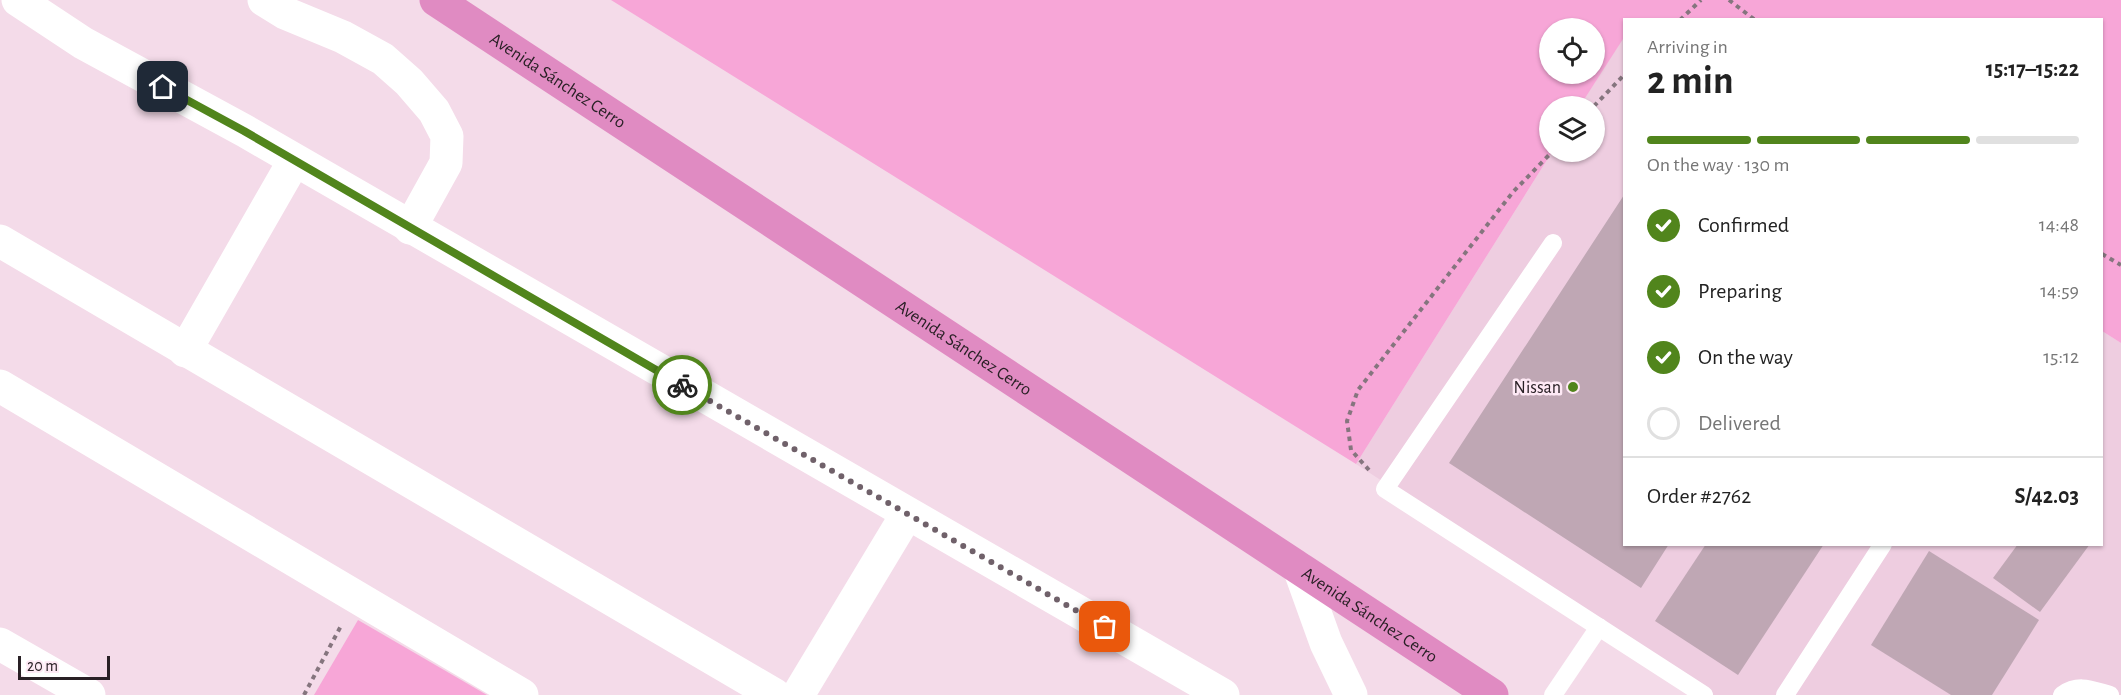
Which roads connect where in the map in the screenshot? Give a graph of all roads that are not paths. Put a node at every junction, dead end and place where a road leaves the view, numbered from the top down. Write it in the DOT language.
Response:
graph roads {
  1 [pos="18,0"];
  2 [pos="264,0"];
  3 [pos="436,0"];
  4 [pos="294,161"];
  5 [pos="410,228"];
  6 [pos="0,241"];
  7 [pos="1553,243"];
  8 [pos="184,351"];
  9 [pos="0,386"];
  10 [pos="907,514"];
  11 [pos="1883,546"];
  12 [pos="1299,568"];
  13 [pos="1599,627"];
  14 [pos="0,644"];
  15 [pos="513,693"];
  16 [pos="89,695"];
  17 [pos="775,695"];
  18 [pos="798,695"];
  19 [pos="1223,695"];
  20 [pos="1351,695"];
  21 [pos="1492,695"];
  22 [pos="1553,695"];
  23 [pos="1704,695"];
  24 [pos="1785,695"];
  25 [pos="2062,695"];
  26 [pos="2110,695"];
  1 -- 4 [label="street"];
  2 -- 5 [label="street"];
  3 -- 12 [label="highway, Avenida Sánchez Cerro"];
  4 -- 5 [label="street"];
  4 -- 8 [label="street"];
  5 -- 10 [label="street"];
  6 -- 8 [label="street"];
  7 -- 13 [label="lane"];
  8 -- 17 [label="street"];
  9 -- 15 [label="street"];
  10 -- 18 [label="street"];
  10 -- 19 [label="street"];
  11 -- 24 [label="lane"];
  12 -- 20 [label="street"];
  12 -- 21 [label="highway, Avenida Sánchez Cerro"];
  13 -- 22 [label="lane"];
  13 -- 23 [label="lane"];
  14 -- 16 [label="street"];
  25 -- 26 [label="lane"];
}
